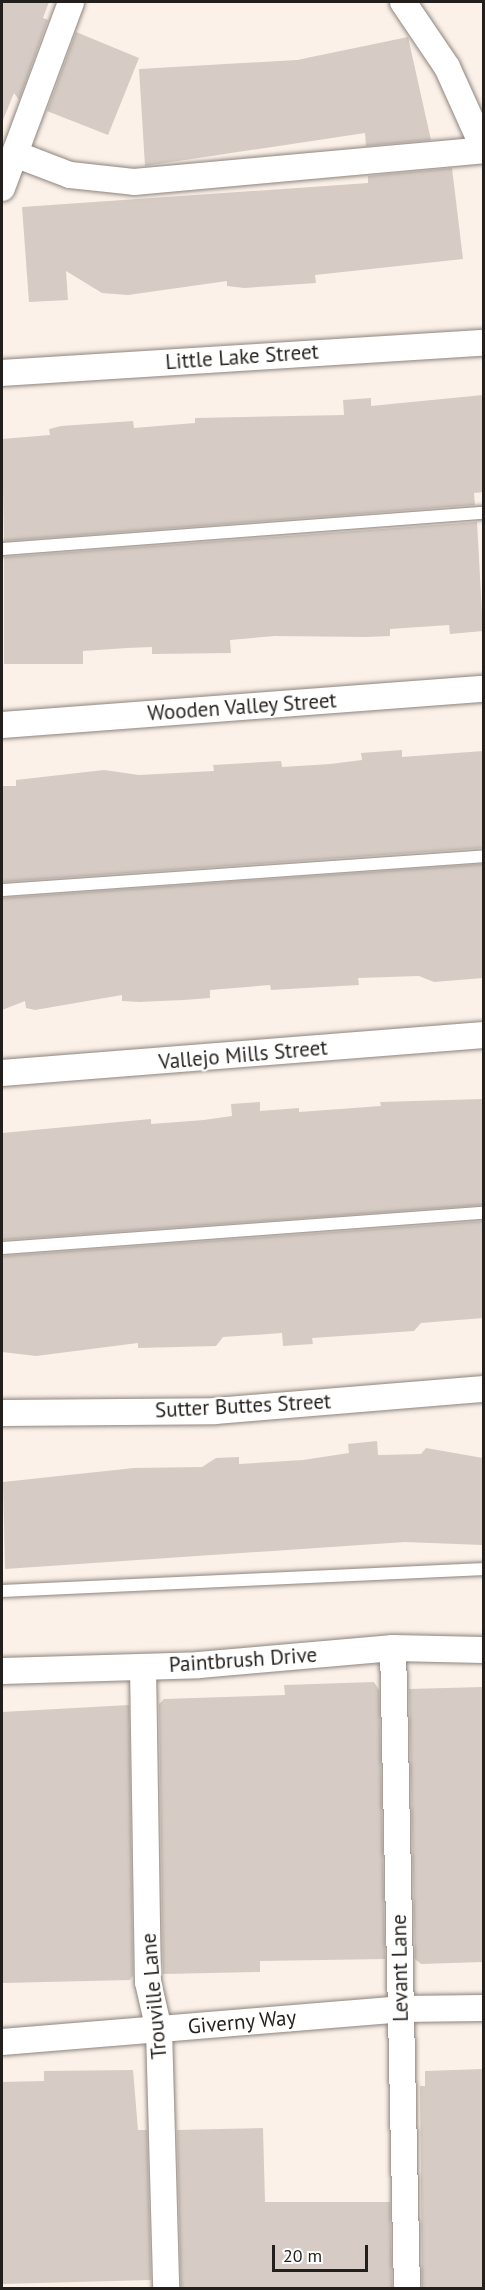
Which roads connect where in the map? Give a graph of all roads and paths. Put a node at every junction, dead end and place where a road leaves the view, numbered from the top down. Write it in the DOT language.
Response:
graph roads {
  1 [pos="71,2"];
  2 [pos="403,2"];
  3 [pos="483,149"];
  4 [pos="15,154"];
  5 [pos="2,188"];
  6 [pos="483,343"];
  7 [pos="2,373"];
  8 [pos="483,513"];
  9 [pos="2,549"];
  10 [pos="483,689"];
  11 [pos="2,725"];
  12 [pos="483,856"];
  13 [pos="2,890"];
  14 [pos="483,1035"];
  15 [pos="2,1073"];
  16 [pos="483,1213"];
  17 [pos="2,1248"];
  18 [pos="483,1389"];
  19 [pos="2,1413"];
  20 [pos="483,1569"];
  21 [pos="2,1591"];
  22 [pos="393,1648"];
  23 [pos="483,1650"];
  24 [pos="143,1667"];
  25 [pos="2,1671"];
  26 [pos="483,2008"];
  27 [pos="401,2009"];
  28 [pos="159,2030"];
  29 [pos="2,2042"];
  30 [pos="166,2289"];
  31 [pos="407,2289"];
  1 -- 4 [label="street"];
  2 -- 3 [label="street"];
  3 -- 4 [label="street"];
  4 -- 5 [label="street"];
  6 -- 7 [label="street, Little Lake Street"];
  8 -- 9 [label="lane"];
  10 -- 11 [label="street, Wooden Valley Street"];
  12 -- 13 [label="lane"];
  14 -- 15 [label="street, Vallejo Mills Street"];
  16 -- 17 [label="lane"];
  18 -- 19 [label="street, Sutter Buttes Street"];
  20 -- 21 [label="lane"];
  22 -- 23 [label="street, Paintbrush Drive"];
  22 -- 24 [label="street, Paintbrush Drive"];
  22 -- 27 [label="street, Levant Lane"];
  24 -- 25 [label="street, Paintbrush Drive"];
  24 -- 28 [label="street, Trouville Lane"];
  26 -- 27 [label="street, Giverny Way"];
  27 -- 28 [label="street, Giverny Way"];
  27 -- 31 [label="street, Levant Lane"];
  28 -- 29 [label="street, Giverny Way"];
  28 -- 30 [label="street, Trouville Lane"];
}
